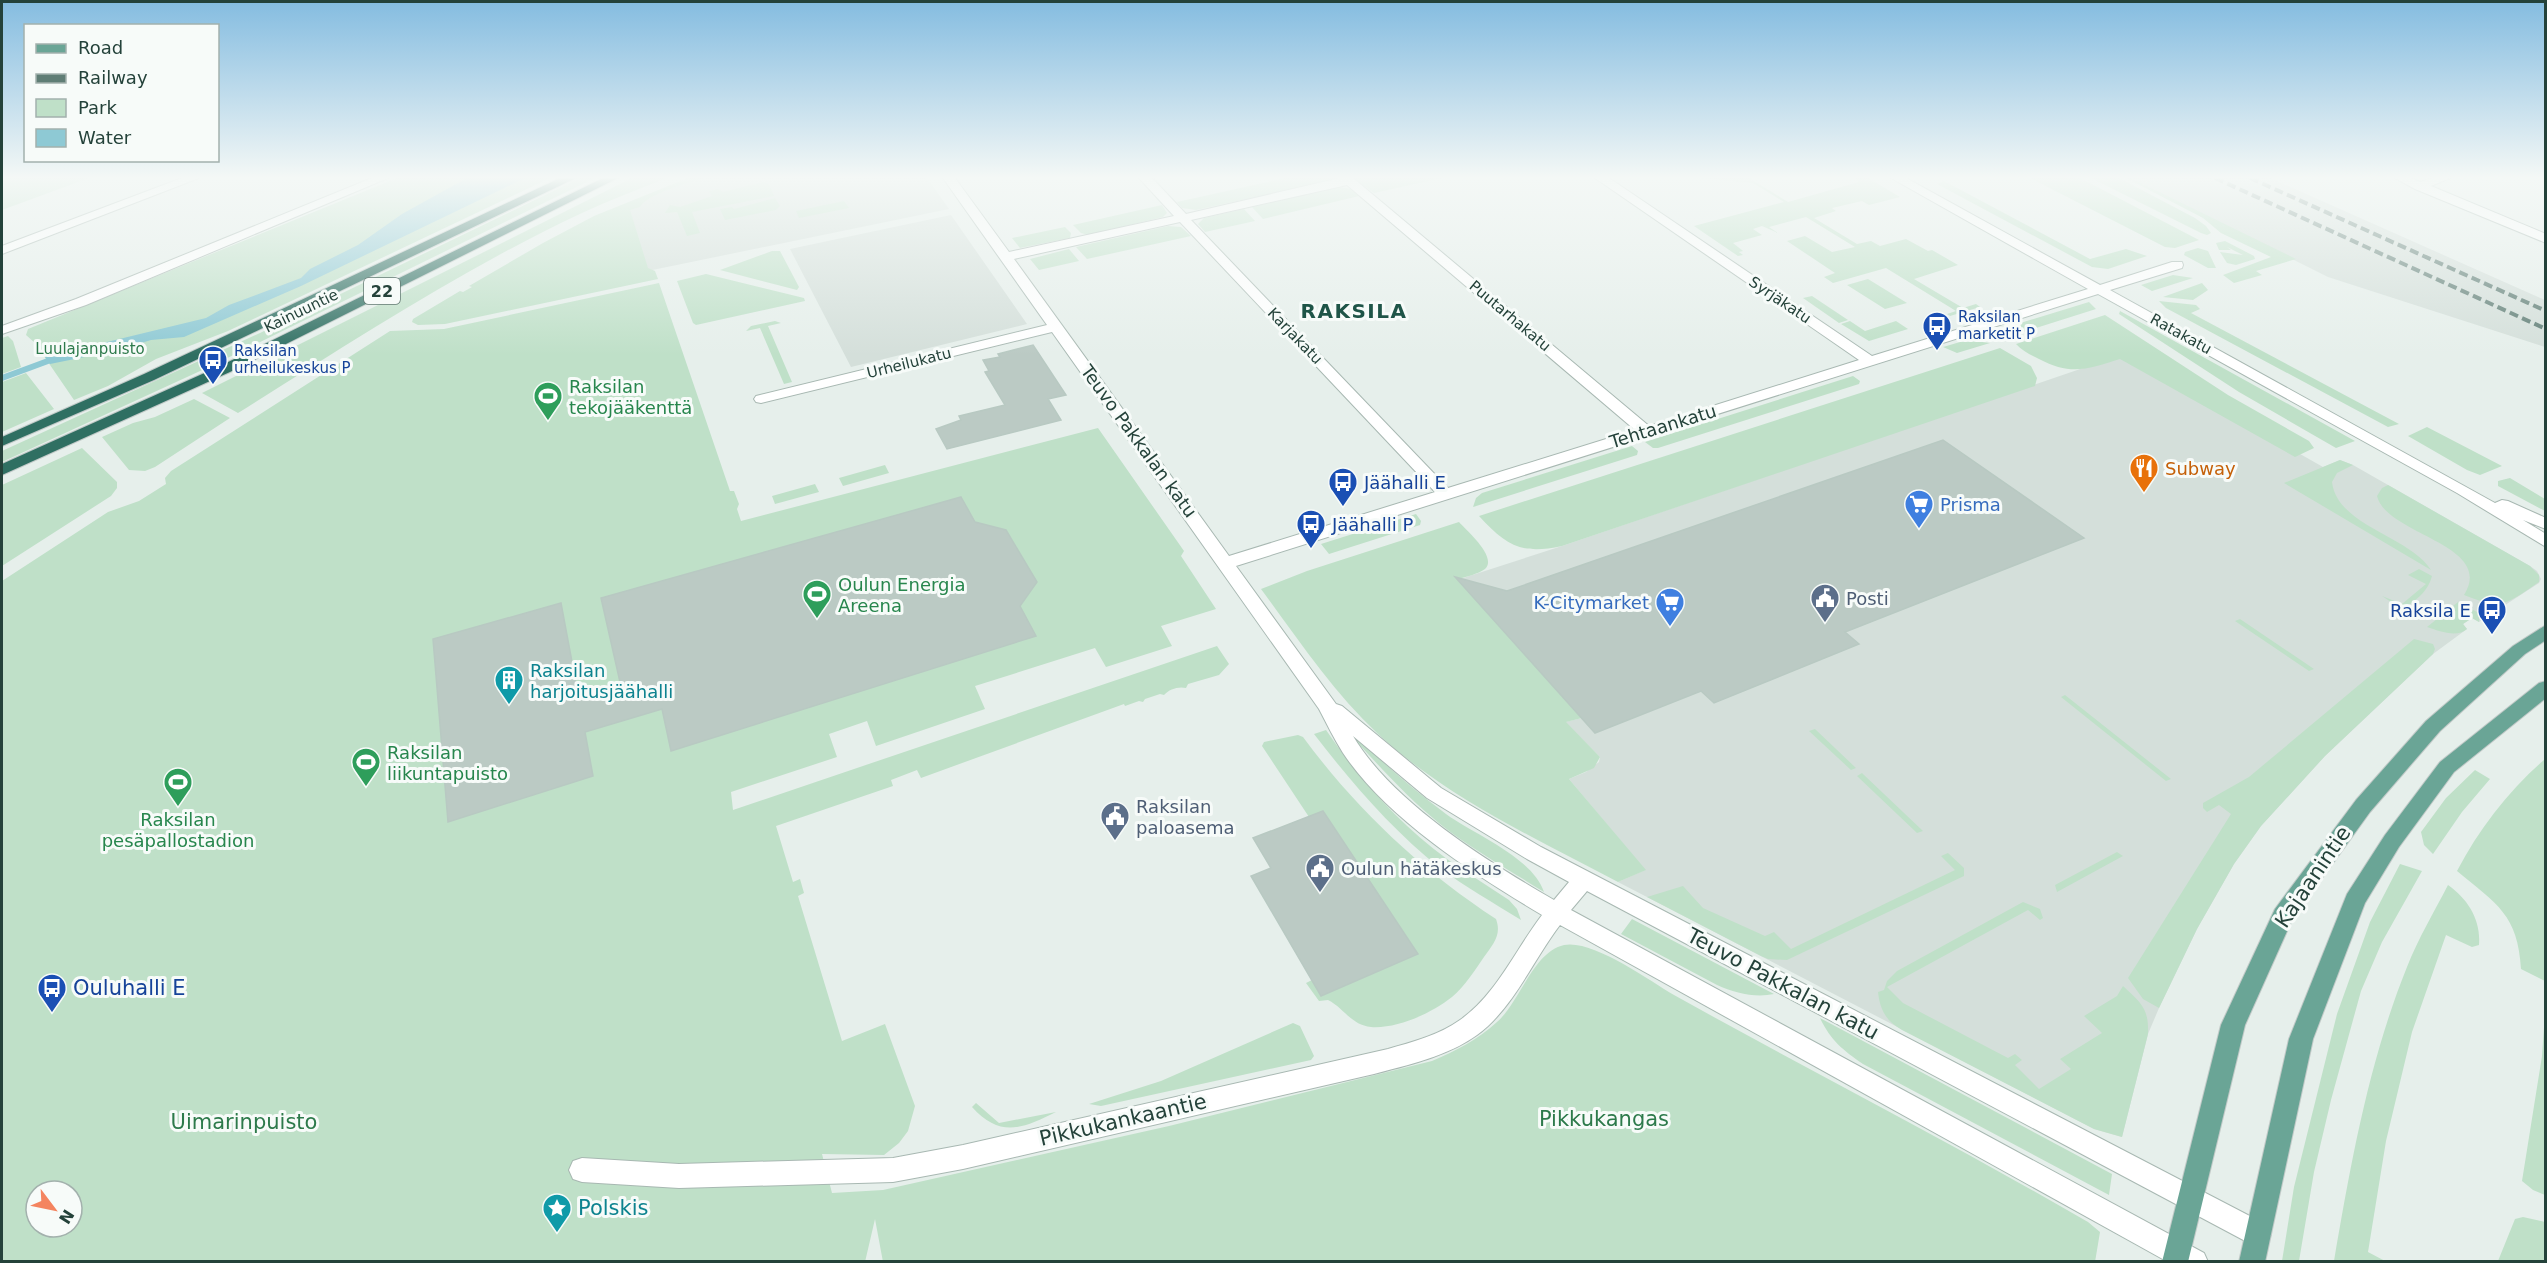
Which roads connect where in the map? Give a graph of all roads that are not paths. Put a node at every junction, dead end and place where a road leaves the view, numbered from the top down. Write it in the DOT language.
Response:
graph roads {
  1 [pos="37,237"];
  2 [pos="239,237"];
  3 [pos="445,237"];
  4 [pos="493,237"];
  5 [pos="992,237"];
  6 [pos="1097,237"];
  7 [pos="1201,237"];
  8 [pos="1416,237"];
  9 [pos="1688,237"];
  10 [pos="2005,237"];
  11 [pos="2,250"];
  12 [pos="1006,257"];
  13 [pos="2177,265"];
  14 [pos="2099,288"];
  15 [pos="1057,327"];
  16 [pos="2,330"];
  17 [pos="1870,361"];
  18 [pos="761,399"];
  19 [pos="1646,431"];
  20 [pos="2,442"];
  21 [pos="2,470"];
  22 [pos="2463,490"];
  23 [pos="1445,494"];
  24 [pos="2546,524"];
  25 [pos="2546,542"];
  26 [pos="1227,563"];
  27 [pos="2546,631"];
  28 [pos="2546,688"];
  29 [pos="1327,705"];
  30 [pos="1584,879"];
  31 [pos="1557,913"];
  32 [pos="582,1170"];
  33 [pos="2190,1197"];
  34 [pos="2258,1234"];
  35 [pos="2182,1258"];
  36 [pos="2252,1262"];
  1 -- 11 [label="street"];
  2 -- 16 [label="street"];
  3 -- 20 [label="highway, Kainuuntie / 22"];
  4 -- 21 [label="highway, Kainuuntie / 22"];
  5 -- 12 [label="street, Teuvo Pakkalan katu"];
  6 -- 12 [label="street"];
  7 -- 23 [label="street, Karjakatu"];
  8 -- 19 [label="street, Puutarhakatu"];
  9 -- 17 [label="street, Syrjäkatu"];
  10 -- 14 [label="street, Ratakatu"];
  12 -- 15 [label="street, Teuvo Pakkalan katu"];
  13 -- 14 [label="street, Tehtaankatu"];
  14 -- 17 [label="street, Tehtaankatu"];
  14 -- 22 [label="street, Ratakatu"];
  15 -- 18 [label="street, Urheilukatu"];
  15 -- 26 [label="street, Teuvo Pakkalan katu"];
  17 -- 19 [label="street, Tehtaankatu"];
  19 -- 23 [label="street, Tehtaankatu"];
  22 -- 24 [label="street, Ratakatu"];
  22 -- 25 [label="street, Ratakatu"];
  23 -- 26 [label="street, Tehtaankatu"];
  26 -- 29 [label="street, Teuvo Pakkalan katu"];
  27 -- 33 [label="main road, Kajaanintie"];
  28 -- 34 [label="main road"];
  29 -- 30 [label="street, Teuvo Pakkalan katu"];
  29 -- 31 [label="street, Teuvo Pakkalan katu"];
  30 -- 31 [label="street, Pikkukankaantie"];
  30 -- 33 [label="street, Teuvo Pakkalan katu"];
  31 -- 32 [label="street, Pikkukankaantie"];
  31 -- 35 [label="street, Teuvo Pakkalan katu"];
  33 -- 34 [label="street, Teuvo Pakkalan katu"];
  33 -- 35 [label="main road, Kajaanintie"];
  34 -- 36 [label="main road"];
}
